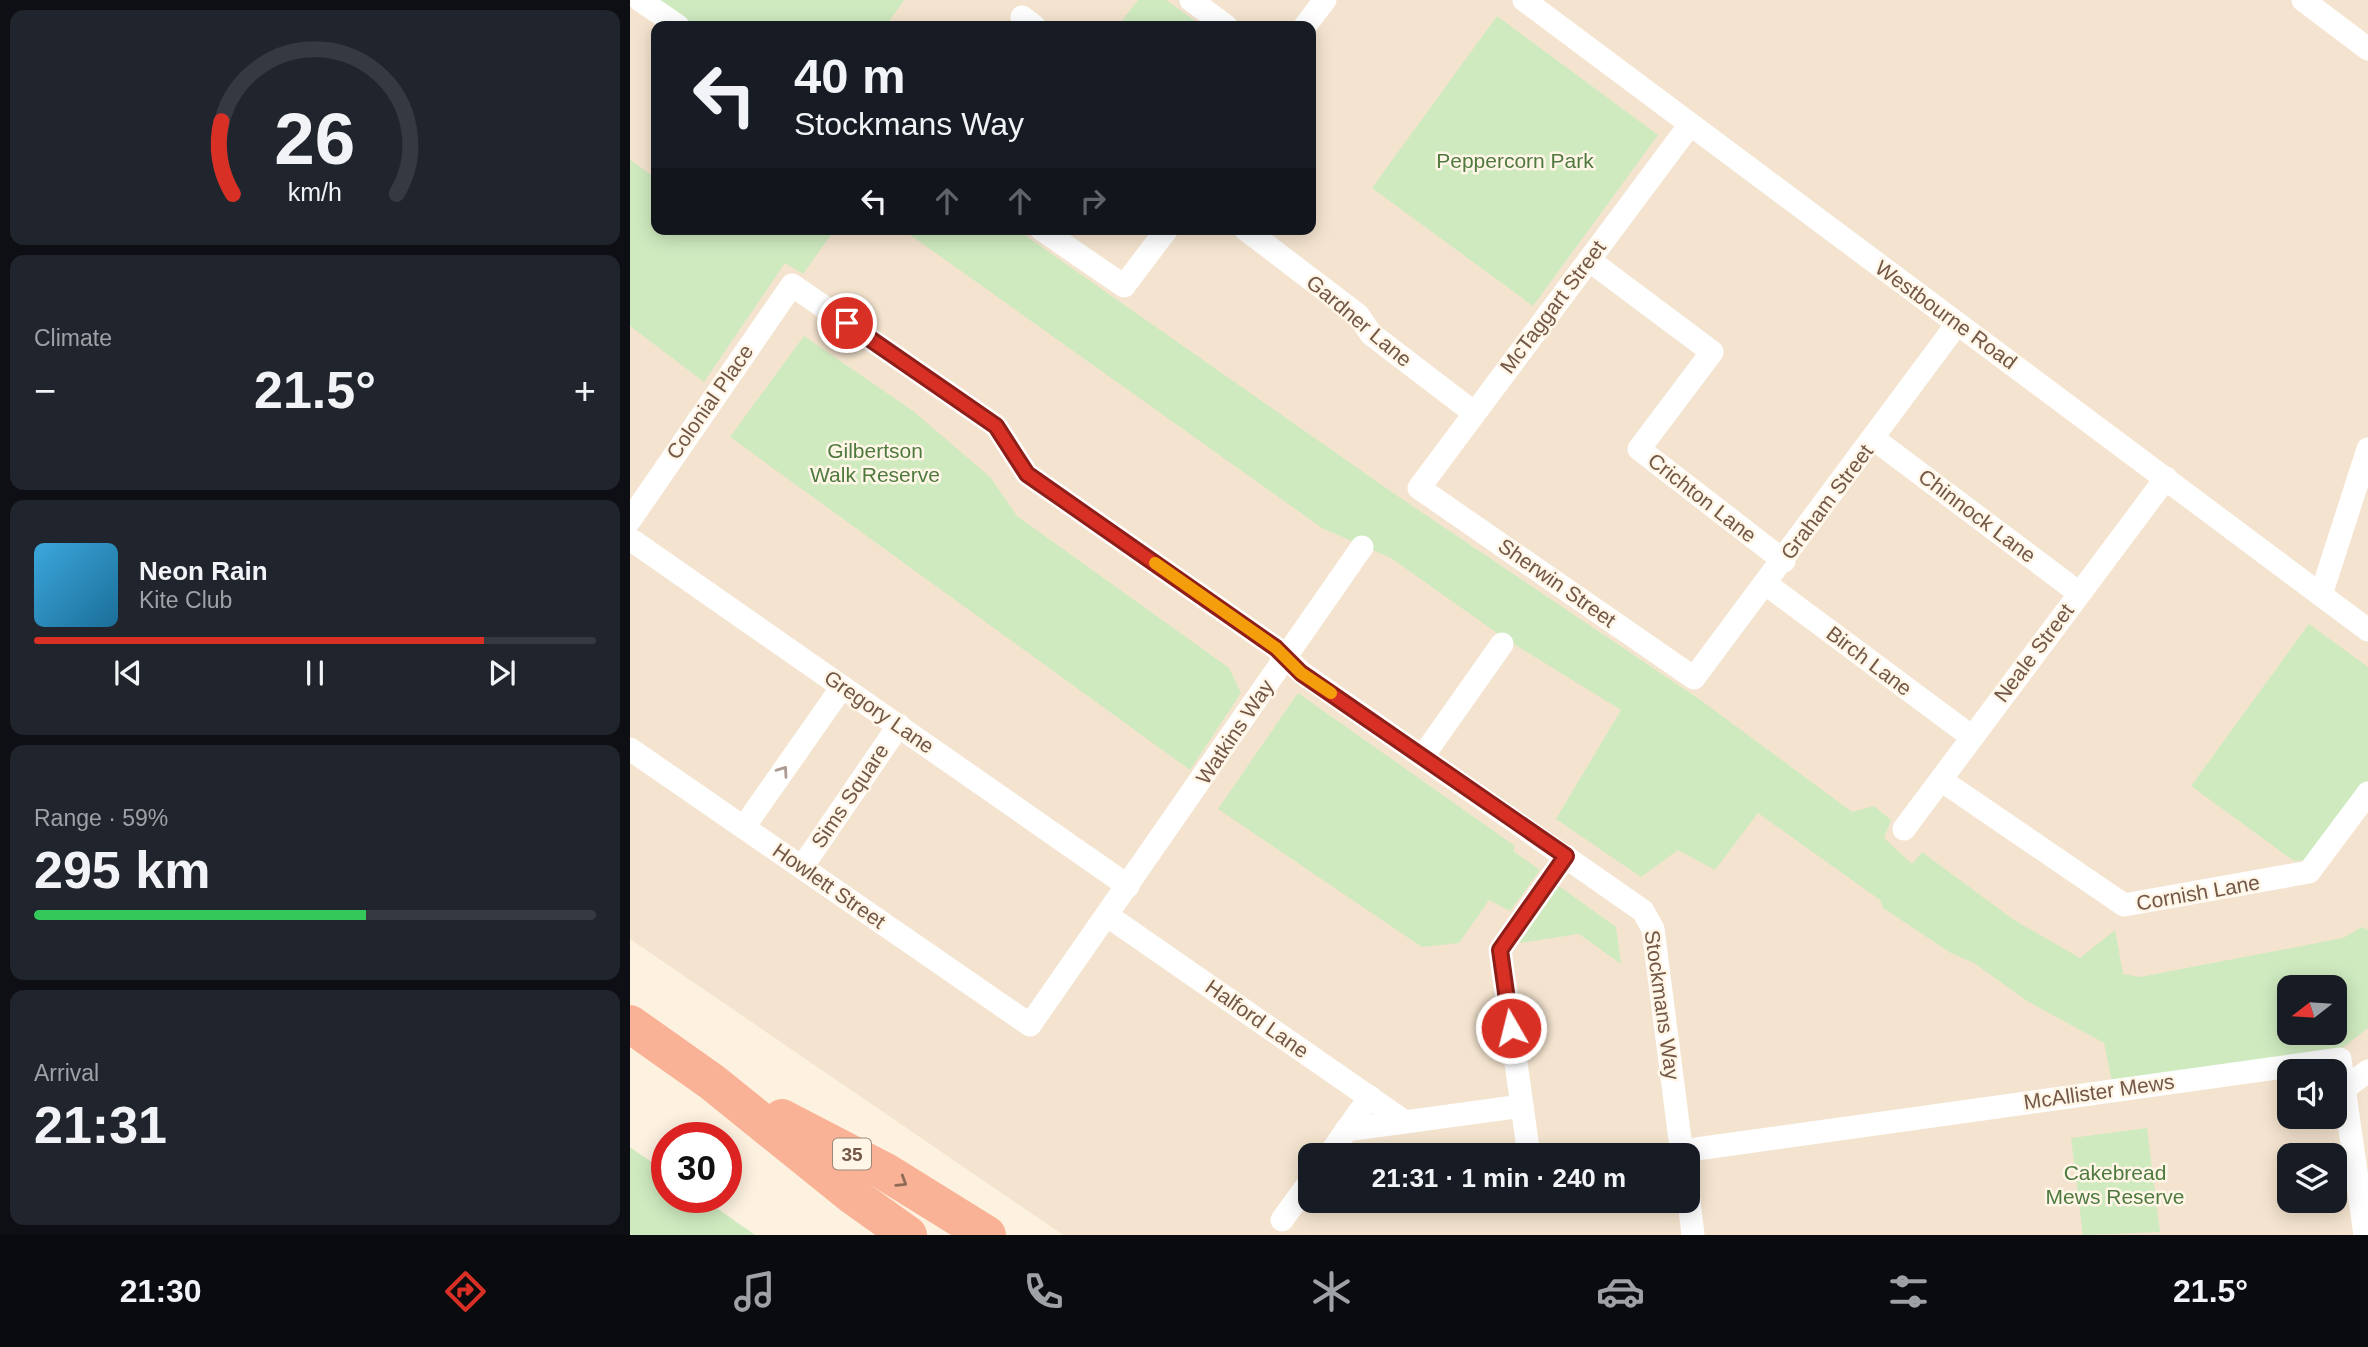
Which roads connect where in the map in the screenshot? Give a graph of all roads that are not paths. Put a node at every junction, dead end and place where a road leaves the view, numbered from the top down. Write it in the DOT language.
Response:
graph roads {
  1 [pos="640,0"];
  2 [pos="1191,0"];
  3 [pos="1325,0"];
  4 [pos="1524,0"];
  5 [pos="2303,0"];
  6 [pos="671,21"];
  7 [pos="1219,21"];
  8 [pos="1309,21"];
  9 [pos="2368,49"];
  10 [pos="1689,126"];
  11 [pos="1050,235"];
  12 [pos="1162,235"];
  13 [pos="1253,235"];
  14 [pos="1589,260"];
  15 [pos="792,285"];
  16 [pos="1957,324"];
  17 [pos="1474,412"];
  18 [pos="1874,439"];
  19 [pos="2368,449"];
  20 [pos="2165,478"];
  21 [pos="1419,488"];
  22 [pos="630,520"];
  23 [pos="630,539"];
  24 [pos="1362,547"];
  25 [pos="1784,561"];
  26 [pos="1766,584"];
  27 [pos="2079,593"];
  28 [pos="2321,595"];
  29 [pos="2368,630"];
  30 [pos="1502,644"];
  31 [pos="1286,658"];
  32 [pos="1694,678"];
  33 [pos="842,687"];
  34 [pos="899,725"];
  35 [pos="1972,737"];
  36 [pos="630,749"];
  37 [pos="1423,756"];
  38 [pos="1941,780"];
  39 [pos="2368,793"];
  40 [pos="744,827"];
  41 [pos="1903,829"];
  42 [pos="1566,856"];
  43 [pos="802,867"];
  44 [pos="1128,886"];
  45 [pos="1108,916"];
  46 [pos="630,1024"];
  47 [pos="1027,1024"];
  48 [pos="2277,1068"];
  49 [pos="2368,1071"];
  50 [pos="712,1082"];
  51 [pos="2347,1087"];
  52 [pos="1370,1097"];
  53 [pos="1522,1105"];
  54 [pos="2347,1110"];
  55 [pos="1405,1122"];
  56 [pos="1346,1130"];
  57 [pos="1337,1143"];
  58 [pos="1527,1143"];
  59 [pos="1681,1143"];
  60 [pos="1700,1150"];
  61 [pos="1298,1199"];
  62 [pos="1690,1213"];
  63 [pos="1282,1220"];
  64 [pos="908,1235"];
  65 [pos="987,1235"];
  66 [pos="1693,1235"];
  67 [pos="2365,1235"];
  1 -- 6 [label="street"];
  2 -- 7 [label="street"];
  3 -- 8 [label="street"];
  4 -- 10 [label="street, Westbourne Road"];
  5 -- 9 [label="street"];
  10 -- 14 [label="street, McTaggart Street"];
  10 -- 16 [label="street, Westbourne Road"];
  11 -- 12 [label="street"];
  13 -- 17 [label="street, Gardner Lane"];
  14 -- 17 [label="street, McTaggart Street"];
  14 -- 25 [label="street, Crichton Lane"];
  15 -- 22 [label="street, Colonial Place"];
  15 -- 31 [label="street, Stockmans Way"];
  16 -- 18 [label="street, Graham Street"];
  16 -- 20 [label="street, Westbourne Road"];
  17 -- 21 [label="street, McTaggart Street"];
  18 -- 25 [label="street, Graham Street"];
  18 -- 27 [label="street, Chinnock Lane"];
  19 -- 28 [label="street"];
  20 -- 27 [label="street, Neale Street"];
  20 -- 28 [label="street, Westbourne Road"];
  21 -- 32 [label="street, Sherwin Street"];
  23 -- 33 [label="street, Gregory Lane"];
  24 -- 31 [label="street, Watkins Way"];
  25 -- 26 [label="street, Graham Street"];
  26 -- 32 [label="street, Graham Street"];
  26 -- 35 [label="street, Birch Lane"];
  27 -- 35 [label="street, Neale Street"];
  28 -- 29 [label="street, Westbourne Road"];
  30 -- 37 [label="street"];
  31 -- 37 [label="street, Stockmans Way"];
  31 -- 44 [label="street, Watkins Way"];
  33 -- 34 [label="street, Gregory Lane"];
  40 -- 33 [label="street, one-way"];
  34 -- 43 [label="street, Sims Square"];
  34 -- 44 [label="street, Gregory Lane"];
  35 -- 38 [label="street, Neale Street"];
  36 -- 40 [label="street, Howlett Street"];
  37 -- 42 [label="street, Stockmans Way"];
  38 -- 39 [label="street, Cornish Lane"];
  38 -- 41 [label="street, Neale Street"];
  40 -- 43 [label="street, Howlett Street"];
  42 -- 53 [label="street"];
  42 -- 59 [label="street, Stockmans Way"];
  43 -- 47 [label="street, Howlett Street"];
  44 -- 45 [label="street, Watkins Way"];
  45 -- 47 [label="street, Watkins Way"];
  45 -- 52 [label="street, Halford Lane"];
  46 -- 50 [label="highway, 35"];
  48 -- 60 [label="street, McAllister Mews"];
  49 -- 51 [label="street"];
  50 -- 64 [label="highway, 35"];
  50 -- 65 [label="highway, 35, one-way"];
  52 -- 55 [label="street, Halford Lane"];
  52 -- 56 [label="street"];
  53 -- 55 [label="street"];
  53 -- 58 [label="street"];
  54 -- 67 [label="street, McAllister Mews"];
  55 -- 56 [label="street"];
  56 -- 57 [label="street"];
  61 -- 63 [label="street"];
  62 -- 66 [label="street"];
}
